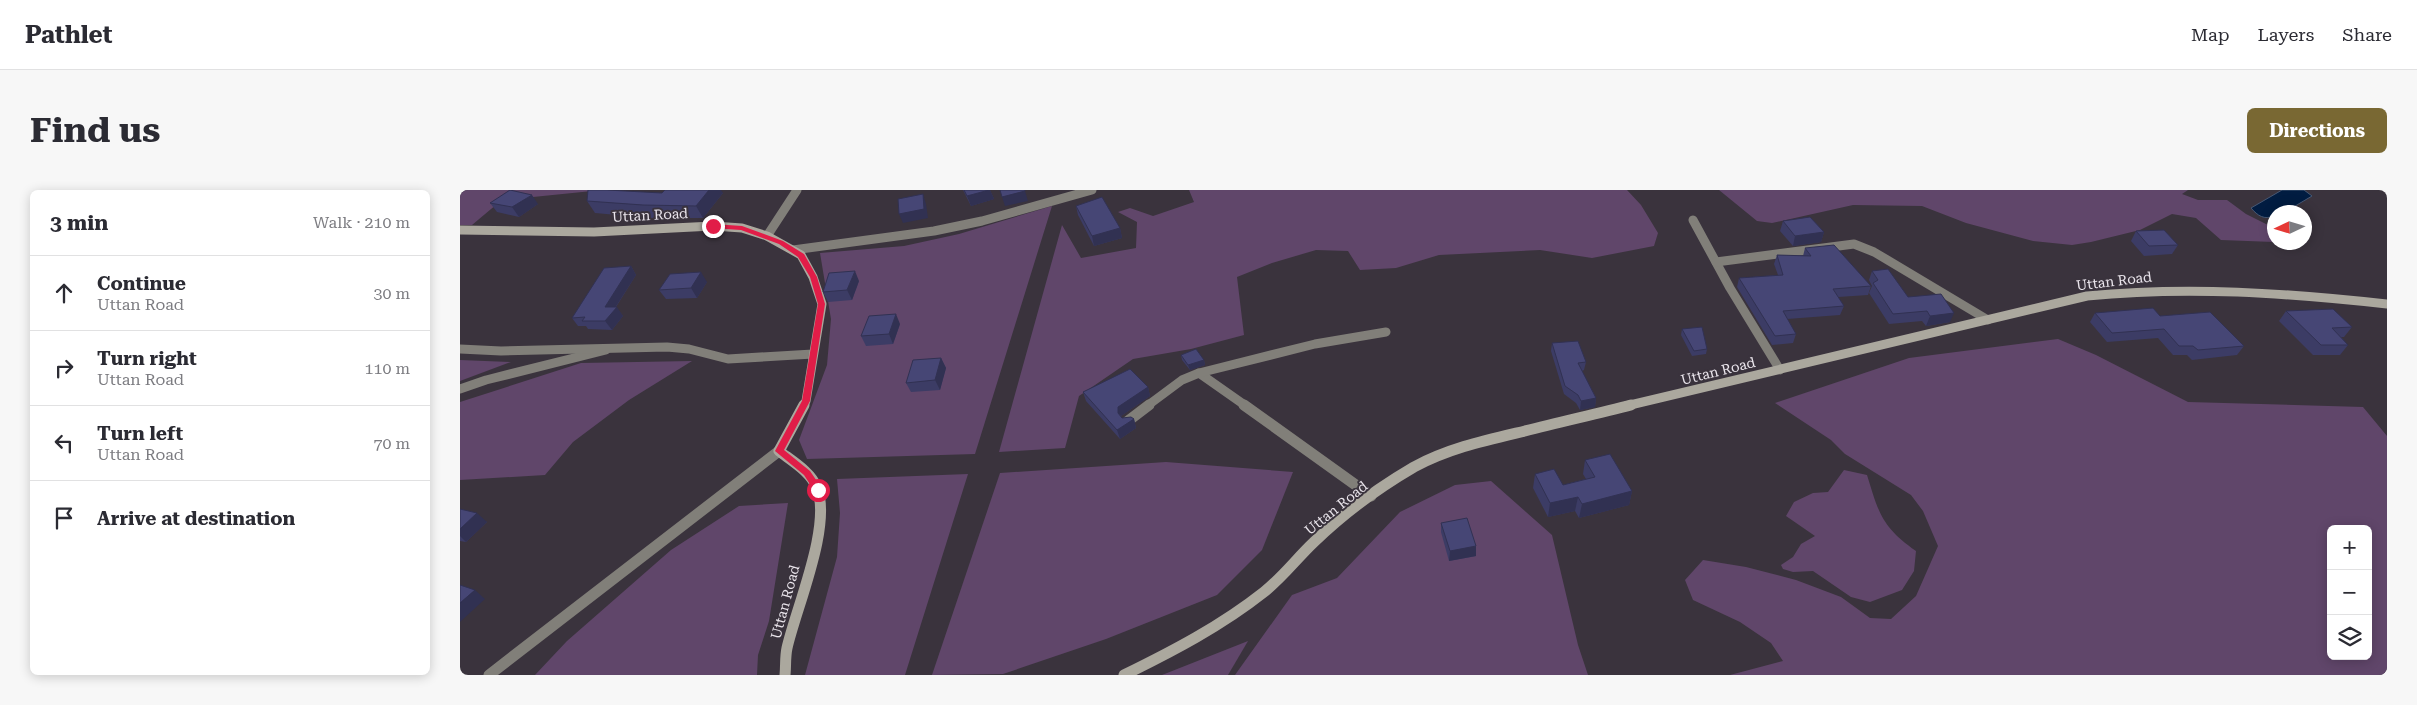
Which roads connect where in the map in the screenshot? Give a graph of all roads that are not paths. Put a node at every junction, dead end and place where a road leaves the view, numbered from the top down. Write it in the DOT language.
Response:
graph roads {
  1 [pos="797,190"];
  2 [pos="1092,190"];
  3 [pos="1693,220"];
  4 [pos="460,230"];
  5 [pos="767,236"];
  6 [pos="794,250"];
  7 [pos="1716,262"];
  8 [pos="2387,304"];
  9 [pos="1988,320"];
  10 [pos="1386,332"];
  11 [pos="619,346"];
  12 [pos="460,349"];
  13 [pos="813,354"];
  14 [pos="1780,370"];
  15 [pos="1199,373"];
  16 [pos="460,389"];
  17 [pos="1128,421"];
  18 [pos="779,451"];
  19 [pos="1371,496"];
  20 [pos="489,675"];
  21 [pos="785,675"];
  22 [pos="1124,675"];
  1 -- 5 [label="street"];
  2 -- 6 [label="street"];
  3 -- 7 [label="street"];
  4 -- 5 [label="main road, Uttan Road"];
  5 -- 6 [label="main road, Uttan Road"];
  6 -- 13 [label="main road, Uttan Road"];
  7 -- 9 [label="street"];
  7 -- 14 [label="street"];
  8 -- 9 [label="main road, Uttan Road"];
  9 -- 14 [label="main road, Uttan Road"];
  10 -- 15 [label="street"];
  11 -- 12 [label="street"];
  11 -- 13 [label="street"];
  11 -- 16 [label="street"];
  13 -- 18 [label="main road, Uttan Road"];
  14 -- 19 [label="main road, Uttan Road"];
  15 -- 17 [label="street"];
  15 -- 19 [label="street"];
  18 -- 20 [label="street"];
  18 -- 21 [label="main road, Uttan Road"];
  19 -- 22 [label="main road, Uttan Road"];
}
